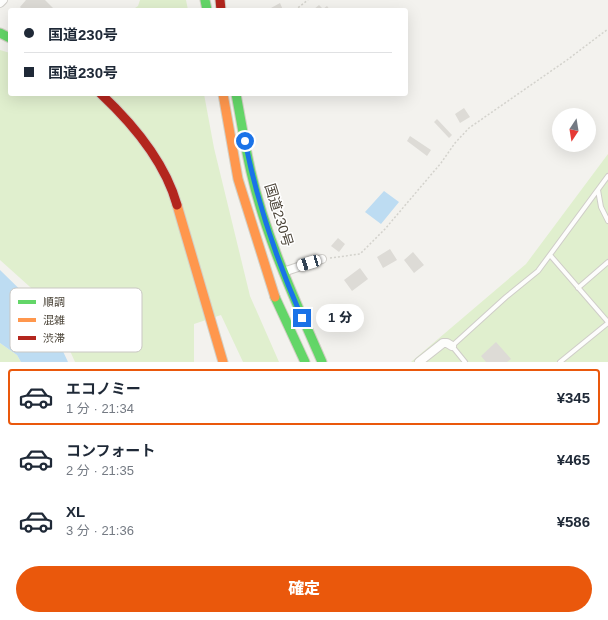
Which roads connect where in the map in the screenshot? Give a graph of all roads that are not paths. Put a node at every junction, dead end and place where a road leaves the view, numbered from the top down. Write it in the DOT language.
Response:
graph roads {
  1 [pos="3,0"];
  2 [pos="0,3"];
  3 [pos="103,96"];
  4 [pos="223,96"];
  5 [pos="236,96"];
  6 [pos="608,176"];
  7 [pos="598,190"];
  8 [pos="608,221"];
  9 [pos="550,255"];
  10 [pos="322,259"];
  11 [pos="608,262"];
  12 [pos="283,272"];
  13 [pos="578,288"];
  14 [pos="608,322"];
  15 [pos="452,346"];
  16 [pos="223,362"];
  17 [pos="305,362"];
  18 [pos="322,362"];
  19 [pos="419,362"];
  20 [pos="465,362"];
  21 [pos="560,362"];
  1 -- 2 [label="street"];
  3 -- 16 [label="main road"];
  4 -- 17 [label="main road, 国道230号"];
  5 -- 12 [label="main road, 国道230号"];
  6 -- 7 [label="lane"];
  7 -- 8 [label="lane"];
  7 -- 9 [label="lane"];
  9 -- 13 [label="lane"];
  9 -- 15 [label="lane"];
  10 -- 12 [label="street"];
  11 -- 13 [label="lane"];
  12 -- 18 [label="main road, 国道230号"];
  13 -- 14 [label="lane"];
  14 -- 21 [label="lane"];
  15 -- 19 [label="street"];
  15 -- 20 [label="lane"];
}
